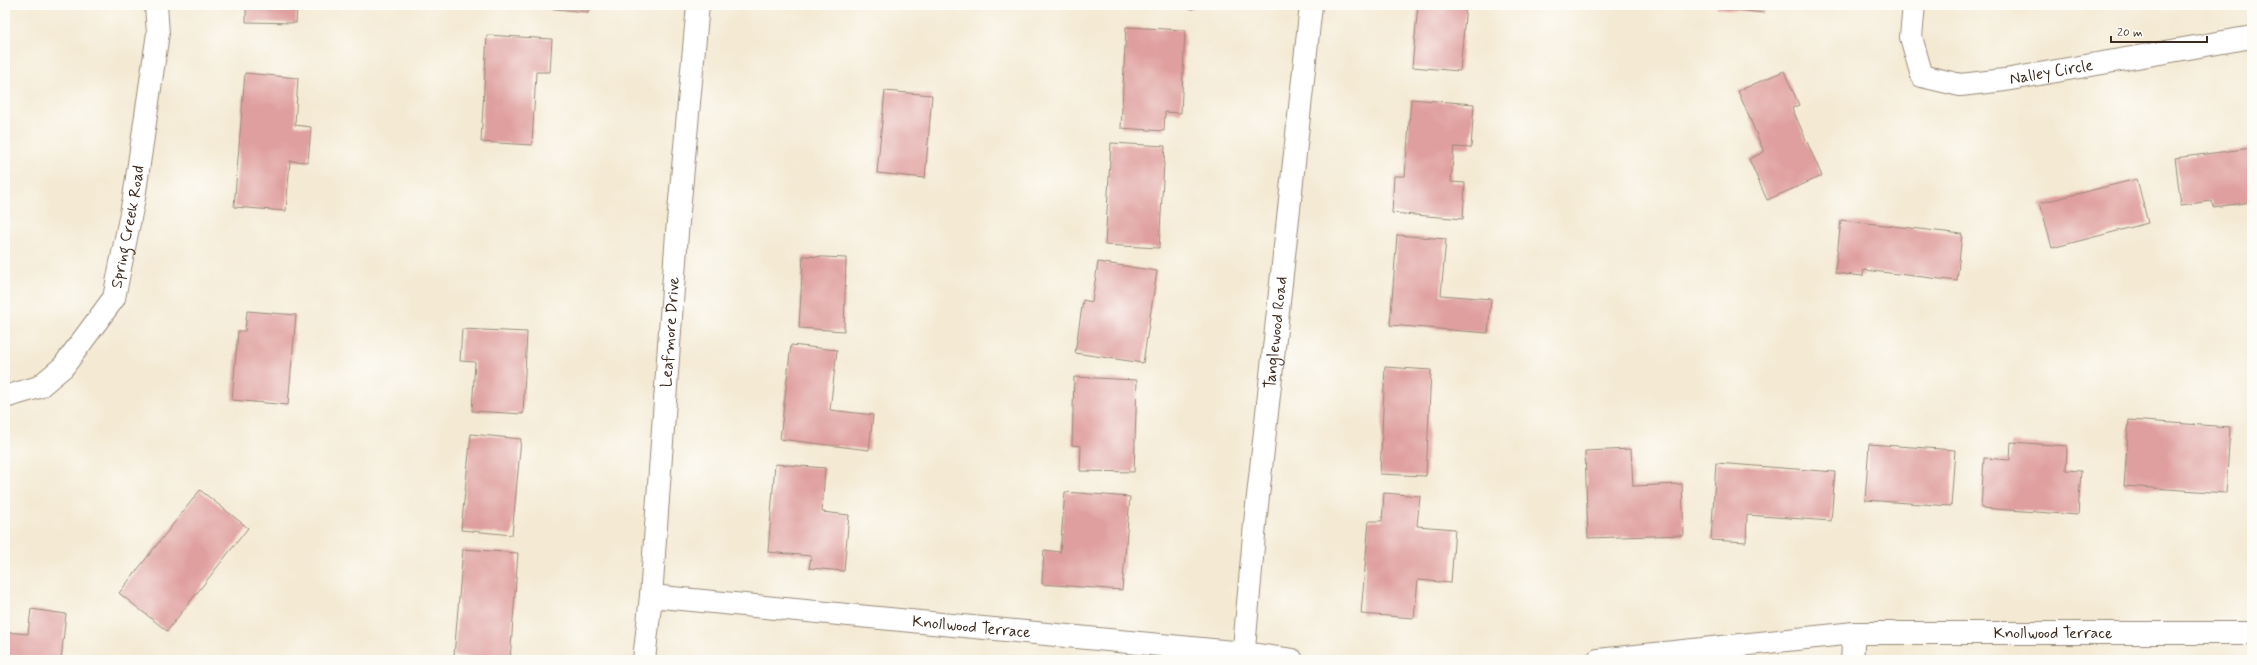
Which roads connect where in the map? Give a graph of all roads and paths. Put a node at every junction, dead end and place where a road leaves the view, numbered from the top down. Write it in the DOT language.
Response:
graph roads {
  1 [pos="156,5"];
  2 [pos="698,5"];
  3 [pos="1311,5"];
  4 [pos="1914,5"];
  5 [pos="2252,37"];
  6 [pos="5,397"];
  7 [pos="652,596"];
  8 [pos="1854,633"];
  9 [pos="2252,633"];
  10 [pos="1243,656"];
  11 [pos="644,660"];
  12 [pos="1292,660"];
  13 [pos="1598,660"];
  14 [pos="1852,660"];
  1 -- 6 [label="street, Spring Creek Road"];
  2 -- 7 [label="street, Leafmore Drive"];
  3 -- 10 [label="street, Tanglewood Road"];
  4 -- 5 [label="street, Nalley Circle"];
  7 -- 10 [label="street, Knollwood Terrace"];
  7 -- 11 [label="street, Leafmore Drive"];
  8 -- 9 [label="street, Knollwood Terrace"];
  8 -- 13 [label="street, Knollwood Terrace"];
  8 -- 14 [label="street"];
  10 -- 12 [label="street, Knollwood Terrace"];
}
